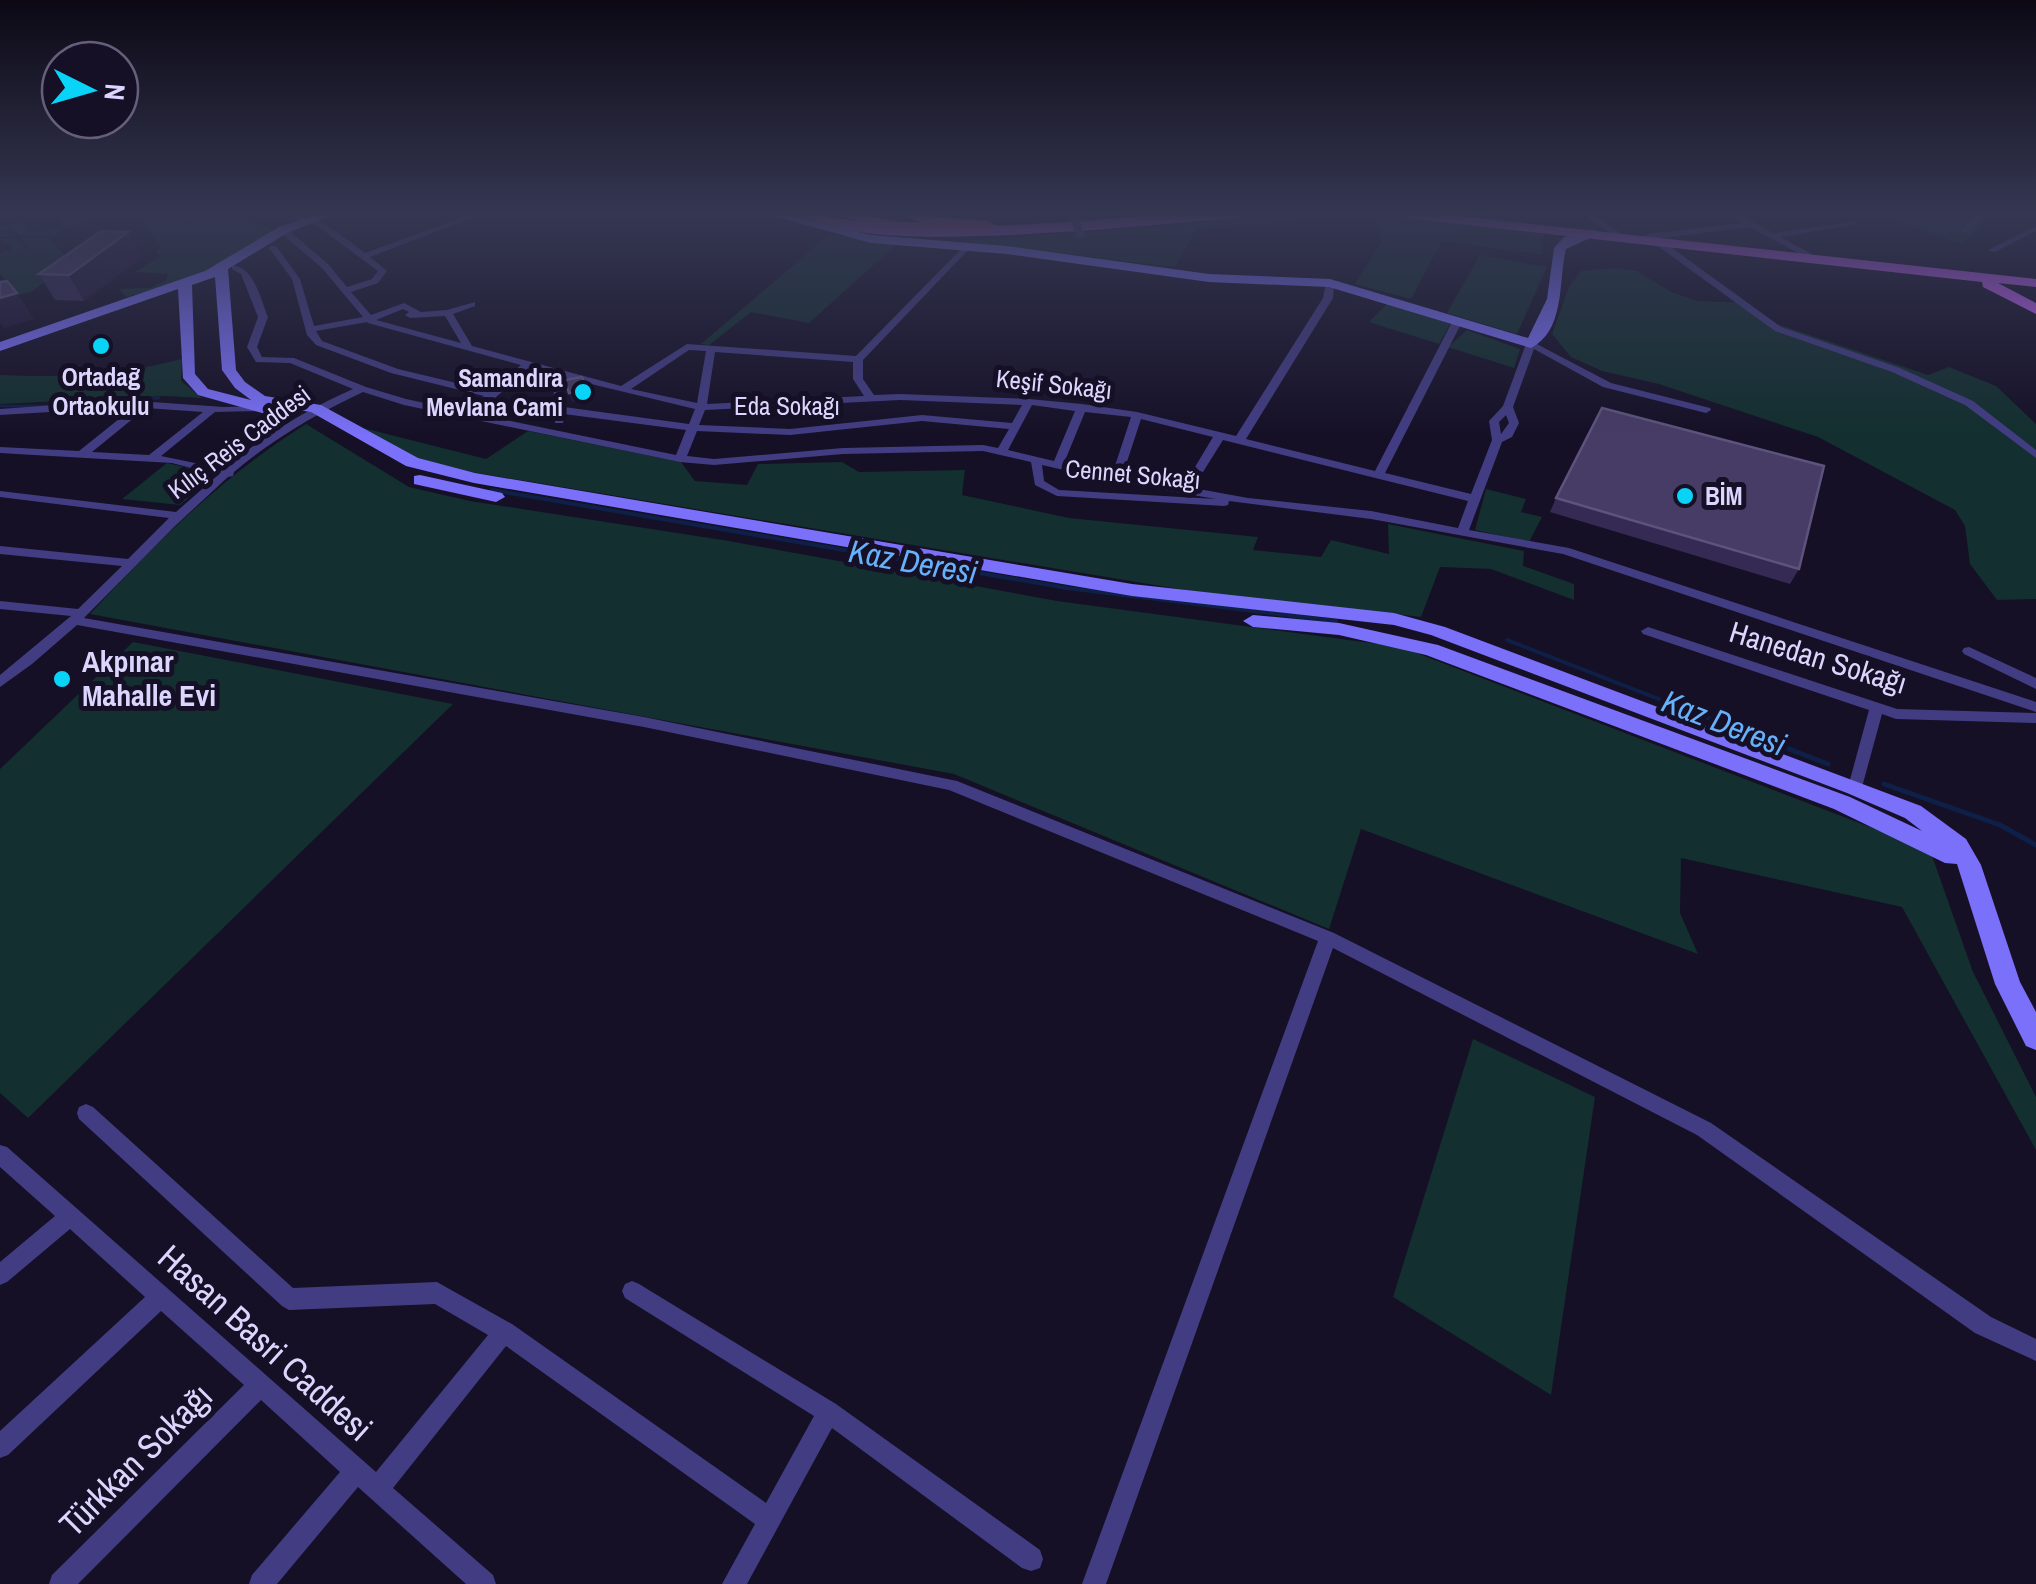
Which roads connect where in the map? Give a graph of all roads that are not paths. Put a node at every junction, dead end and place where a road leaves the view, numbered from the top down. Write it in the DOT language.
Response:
graph roads {
  1 [pos="173,288"];
  2 [pos="185,288"];
  3 [pos="228,288"];
  4 [pos="252,288"];
  5 [pos="298,288"];
  6 [pos="349,288"];
  7 [pos="927,288"];
  8 [pos="1329,288"];
  9 [pos="1347,288"];
  10 [pos="1546,288"];
  11 [pos="1719,288"];
  12 [pos="1997,288"];
  13 [pos="344,290"];
  14 [pos="472,304"];
  15 [pos="2036,308"];
  16 [pos="448,313"];
  17 [pos="370,320"];
  18 [pos="1458,320"];
  19 [pos="310,329"];
  20 [pos="1531,344"];
  21 [pos="0,347"];
  22 [pos="468,347"];
  23 [pos="711,350"];
  24 [pos="858,359"];
  25 [pos="527,365"];
  26 [pos="557,375"];
  27 [pos="362,389"];
  28 [pos="622,390"];
  29 [pos="492,395"];
  30 [pos="870,399"];
  31 [pos="1029,402"];
  32 [pos="144,404"];
  33 [pos="701,407"];
  34 [pos="1082,407"];
  35 [pos="1508,407"];
  36 [pos="214,408"];
  37 [pos="258,408"];
  38 [pos="560,410"];
  39 [pos="1706,410"];
  40 [pos="309,411"];
  41 [pos="0,412"];
  42 [pos="469,414"];
  43 [pos="1137,415"];
  44 [pos="1016,426"];
  45 [pos="694,428"];
  46 [pos="552,431"];
  47 [pos="1219,436"];
  48 [pos="1497,440"];
  49 [pos="1238,441"];
  50 [pos="6,451"];
  51 [pos="1002,451"];
  52 [pos="2036,454"];
  53 [pos="80,456"];
  54 [pos="151,459"];
  55 [pos="680,459"];
  56 [pos="1036,460"];
  57 [pos="0,462"];
  58 [pos="1057,466"];
  59 [pos="229,474"];
  60 [pos="1378,476"];
  61 [pos="1116,478"];
  62 [pos="1188,489"];
  63 [pos="0,494"];
  64 [pos="1475,499"];
  65 [pos="1248,501"];
  66 [pos="178,516"];
  67 [pos="1462,532"];
  68 [pos="0,550"];
  69 [pos="131,563"];
  70 [pos="0,605"];
  71 [pos="78,616"];
  72 [pos="1648,631"];
  73 [pos="1969,652"];
  74 [pos="2,679"];
  75 [pos="2036,684"];
  76 [pos="2036,707"];
  77 [pos="1876,708"];
  78 [pos="2036,718"];
  79 [pos="1854,787"];
  80 [pos="1969,865"];
  81 [pos="1328,938"];
  82 [pos="2036,1038"];
  83 [pos="86,1113"];
  84 [pos="0,1154"];
  85 [pos="70,1216"];
  86 [pos="0,1276"];
  87 [pos="632,1291"];
  88 [pos="160,1296"];
  89 [pos="504,1332"];
  90 [pos="2036,1350"];
  91 [pos="260,1385"];
  92 [pos="828,1412"];
  93 [pos="0,1447"];
  94 [pos="356,1470"];
  95 [pos="377,1489"];
  96 [pos="770,1520"];
  97 [pos="1031,1559"];
  98 [pos="477,1582"];
  99 [pos="62,1584"];
  100 [pos="261,1584"];
  101 [pos="734,1584"];
  102 [pos="1094,1584"];
  1 -- 21 [label="main road"];
  2 -- 37 [label="main road"];
  3 -- 40 [label="main road"];
  4 -- 27 [label="street"];
  5 -- 19 [label="street"];
  6 -- 13 [label="street"];
  7 -- 24 [label="street"];
  8 -- 49 [label="street"];
  9 -- 18 [label="main road"];
  10 -- 20 [label="main road"];
  11 -- 52 [label="street"];
  12 -- 15 [label="main road"];
  13 -- 17 [label="street"];
  14 -- 16 [label="street"];
  16 -- 17 [label="street"];
  16 -- 22 [label="street"];
  17 -- 19 [label="street"];
  17 -- 22 [label="street, Keşif Sokağı"];
  18 -- 20 [label="main road"];
  18 -- 60 [label="street"];
  19 -- 29 [label="street"];
  20 -- 35 [label="street"];
  20 -- 39 [label="street"];
  22 -- 25 [label="street, Keşif Sokağı"];
  23 -- 24 [label="street"];
  23 -- 28 [label="street"];
  23 -- 33 [label="street"];
  24 -- 30 [label="street"];
  25 -- 26 [label="street, Keşif Sokağı"];
  25 -- 29 [label="street"];
  26 -- 28 [label="street, Keşif Sokağı"];
  26 -- 38 [label="street"];
  27 -- 40 [label="street, Kılıç Reis Caddesi"];
  27 -- 42 [label="street"];
  28 -- 33 [label="street, Keşif Sokağı"];
  29 -- 42 [label="street"];
  30 -- 31 [label="street, Keşif Sokağı"];
  30 -- 33 [label="street, Keşif Sokağı"];
  31 -- 34 [label="street, Keşif Sokağı"];
  31 -- 44 [label="street"];
  32 -- 36 [label="street"];
  32 -- 41 [label="street"];
  32 -- 53 [label="street"];
  33 -- 45 [label="street"];
  34 -- 43 [label="street, Keşif Sokağı"];
  34 -- 58 [label="street"];
  35 -- 48 [label="street"];
  35 -- 48 [label="street"];
  36 -- 37 [label="street"];
  36 -- 54 [label="street"];
  37 -- 40 [label="main road"];
  38 -- 45 [label="street, Eda Sokağı"];
  38 -- 46 [label="street"];
  40 -- 59 [label="street, Kılıç Reis Caddesi"];
  40 -- 79 [label="main road"];
  40 -- 80 [label="main road"];
  42 -- 46 [label="street"];
  43 -- 47 [label="street, Keşif Sokağı"];
  43 -- 61 [label="street"];
  44 -- 45 [label="street, Eda Sokağı"];
  44 -- 51 [label="street"];
  45 -- 55 [label="street"];
  46 -- 55 [label="street"];
  47 -- 49 [label="street, Keşif Sokağı"];
  47 -- 62 [label="street"];
  48 -- 64 [label="street"];
  49 -- 60 [label="street, Keşif Sokağı"];
  50 -- 53 [label="street"];
  50 -- 57 [label="street"];
  51 -- 55 [label="street"];
  51 -- 56 [label="street"];
  53 -- 54 [label="street"];
  54 -- 59 [label="street"];
  56 -- 58 [label="street"];
  56 -- 65 [label="street, Cennet Sokağı"];
  58 -- 61 [label="street"];
  59 -- 66 [label="street, Kılıç Reis Caddesi"];
  60 -- 64 [label="street, Keşif Sokağı"];
  61 -- 62 [label="street"];
  62 -- 65 [label="street"];
  63 -- 66 [label="street"];
  64 -- 67 [label="street"];
  65 -- 67 [label="street"];
  66 -- 69 [label="street, Kılıç Reis Caddesi"];
  67 -- 76 [label="street"];
  68 -- 69 [label="street"];
  69 -- 71 [label="street, Kılıç Reis Caddesi"];
  70 -- 71 [label="street"];
  71 -- 74 [label="street, Kılıç Reis Caddesi"];
  71 -- 81 [label="street"];
  72 -- 77 [label="street, Hanedan Sokağı"];
  73 -- 75 [label="street"];
  77 -- 78 [label="street, Hanedan Sokağı"];
  77 -- 79 [label="street"];
  79 -- 80 [label="main road"];
  80 -- 82 [label="main road"];
  81 -- 90 [label="street"];
  81 -- 102 [label="street"];
  83 -- 89 [label="street"];
  84 -- 85 [label="street, Hasan Basri Caddesi"];
  85 -- 86 [label="street"];
  85 -- 88 [label="street, Hasan Basri Caddesi"];
  87 -- 92 [label="street"];
  88 -- 91 [label="street, Hasan Basri Caddesi"];
  88 -- 93 [label="street"];
  89 -- 95 [label="street"];
  89 -- 96 [label="street"];
  91 -- 94 [label="street, Hasan Basri Caddesi"];
  91 -- 99 [label="street, Türkkan Sokağı"];
  92 -- 96 [label="street"];
  92 -- 97 [label="street"];
  94 -- 95 [label="street, Hasan Basri Caddesi"];
  94 -- 100 [label="street"];
  95 -- 98 [label="street, Hasan Basri Caddesi"];
  96 -- 101 [label="street"];
}
